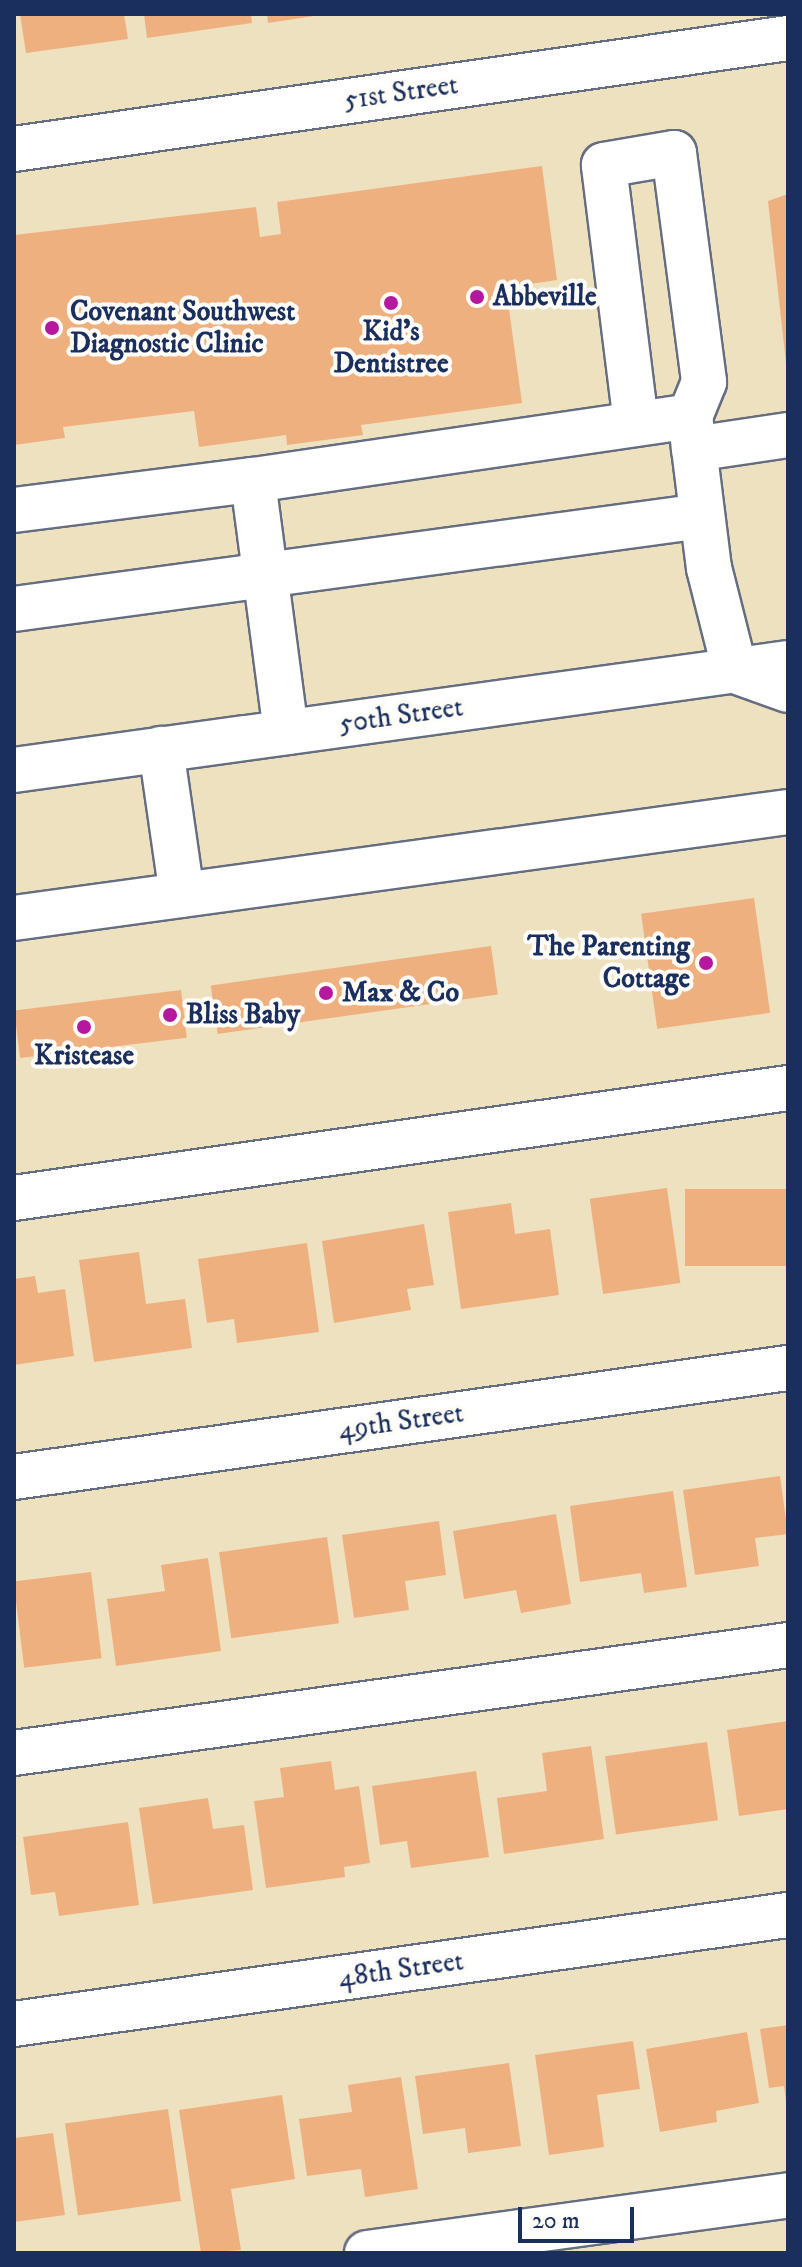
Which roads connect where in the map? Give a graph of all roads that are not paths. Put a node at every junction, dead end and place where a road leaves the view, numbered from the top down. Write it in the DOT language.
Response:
graph roads {
  1 [pos="788,38"];
  2 [pos="14,149"];
  3 [pos="636,423"];
  4 [pos="692,432"];
  5 [pos="788,435"];
  6 [pos="253,480"];
  7 [pos="14,510"];
  8 [pos="702,516"];
  9 [pos="266,576"];
  10 [pos="14,609"];
  11 [pos="788,663"];
  12 [pos="735,671"];
  13 [pos="788,690"];
  14 [pos="286,732"];
  15 [pos="161,749"];
  16 [pos="14,770"];
  17 [pos="788,812"];
  18 [pos="182,894"];
  19 [pos="14,918"];
  20 [pos="788,1088"];
  21 [pos="14,1198"];
  22 [pos="788,1368"];
  23 [pos="14,1477"];
  24 [pos="788,1645"];
  25 [pos="14,1753"];
  26 [pos="788,1915"];
  27 [pos="14,2024"];
  28 [pos="788,2195"];
  29 [pos="367,2253"];
  1 -- 2 [label="street, 51st Street"];
  3 -- 4 [label="street"];
  3 -- 4 [label="street"];
  3 -- 6 [label="street"];
  4 -- 5 [label="street"];
  4 -- 8 [label="street"];
  6 -- 7 [label="street"];
  6 -- 9 [label="street"];
  8 -- 9 [label="street"];
  8 -- 12 [label="street"];
  9 -- 10 [label="street"];
  9 -- 14 [label="street"];
  11 -- 12 [label="street, 50th Street"];
  12 -- 13 [label="street"];
  12 -- 14 [label="street, 50th Street"];
  14 -- 15 [label="street, 50th Street"];
  15 -- 16 [label="street, 50th Street"];
  15 -- 18 [label="street"];
  17 -- 18 [label="street"];
  18 -- 19 [label="street"];
  20 -- 21 [label="street"];
  22 -- 23 [label="street, 49th Street"];
  24 -- 25 [label="street"];
  26 -- 27 [label="street, 48th Street"];
  28 -- 29 [label="street"];
}
